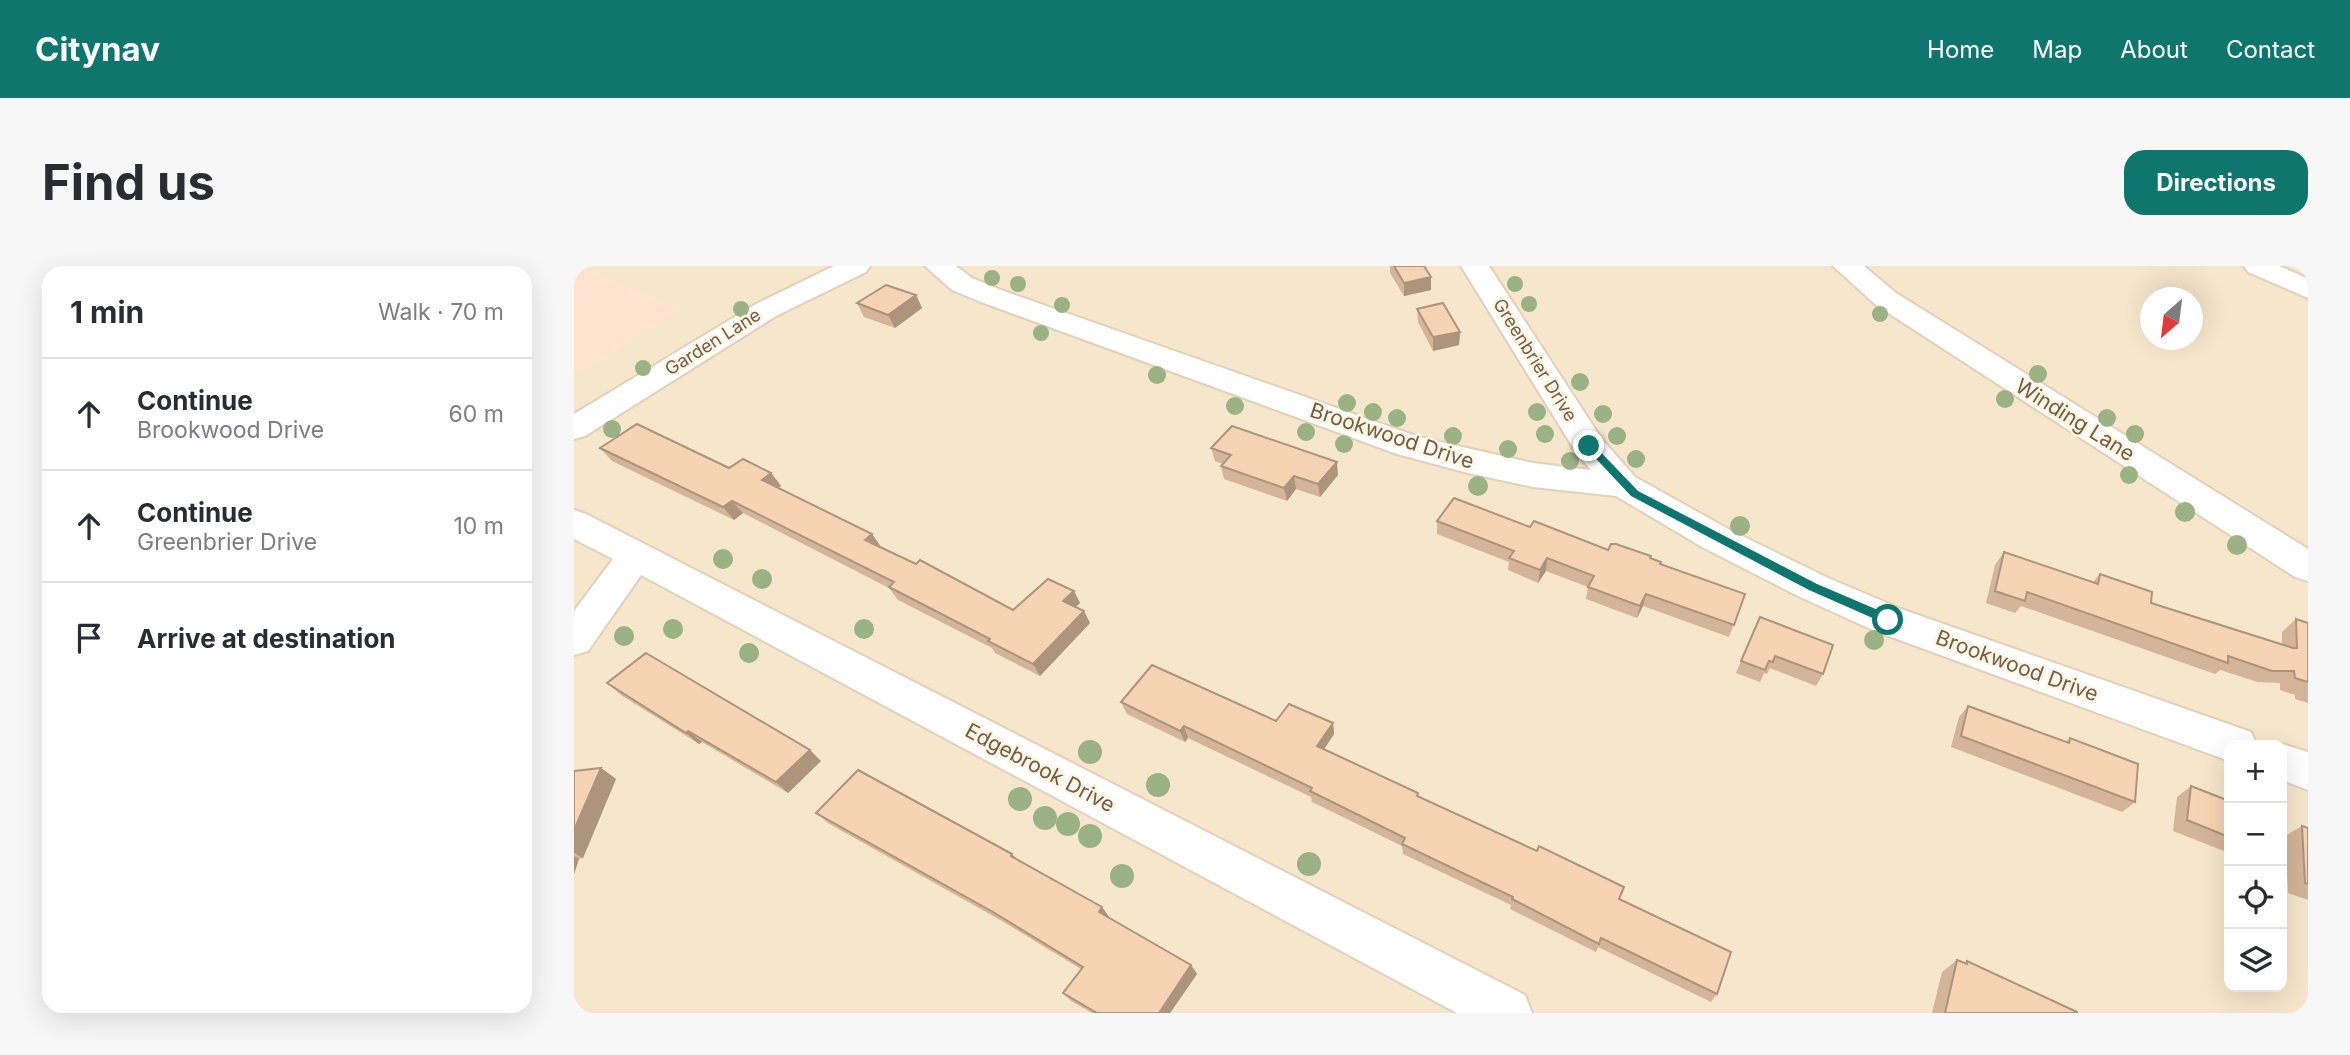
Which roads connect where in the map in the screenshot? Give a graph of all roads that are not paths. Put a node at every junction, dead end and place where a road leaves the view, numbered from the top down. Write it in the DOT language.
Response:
graph roads {
  1 [pos="856,266"];
  2 [pos="939,266"];
  3 [pos="1475,266"];
  4 [pos="1847,266"];
  5 [pos="2258,266"];
  6 [pos="2308,290"];
  7 [pos="574,428"];
  8 [pos="1623,485"];
  9 [pos="574,523"];
  10 [pos="635,556"];
  11 [pos="2308,568"];
  12 [pos="574,640"];
  13 [pos="2224,741"];
  14 [pos="2287,764"];
  15 [pos="2308,771"];
  16 [pos="1507,1013"];
  1 -- 7 [label="street, Garden Lane"];
  2 -- 8 [label="street, Brookwood Drive"];
  3 -- 8 [label="street, Greenbrier Drive"];
  4 -- 11 [label="street, Winding Lane"];
  5 -- 6 [label="street"];
  8 -- 13 [label="street, Brookwood Drive"];
  9 -- 10 [label="street, Edgebrook Drive"];
  10 -- 12 [label="street"];
  10 -- 16 [label="street, Edgebrook Drive"];
  14 -- 15 [label="street"];
}
